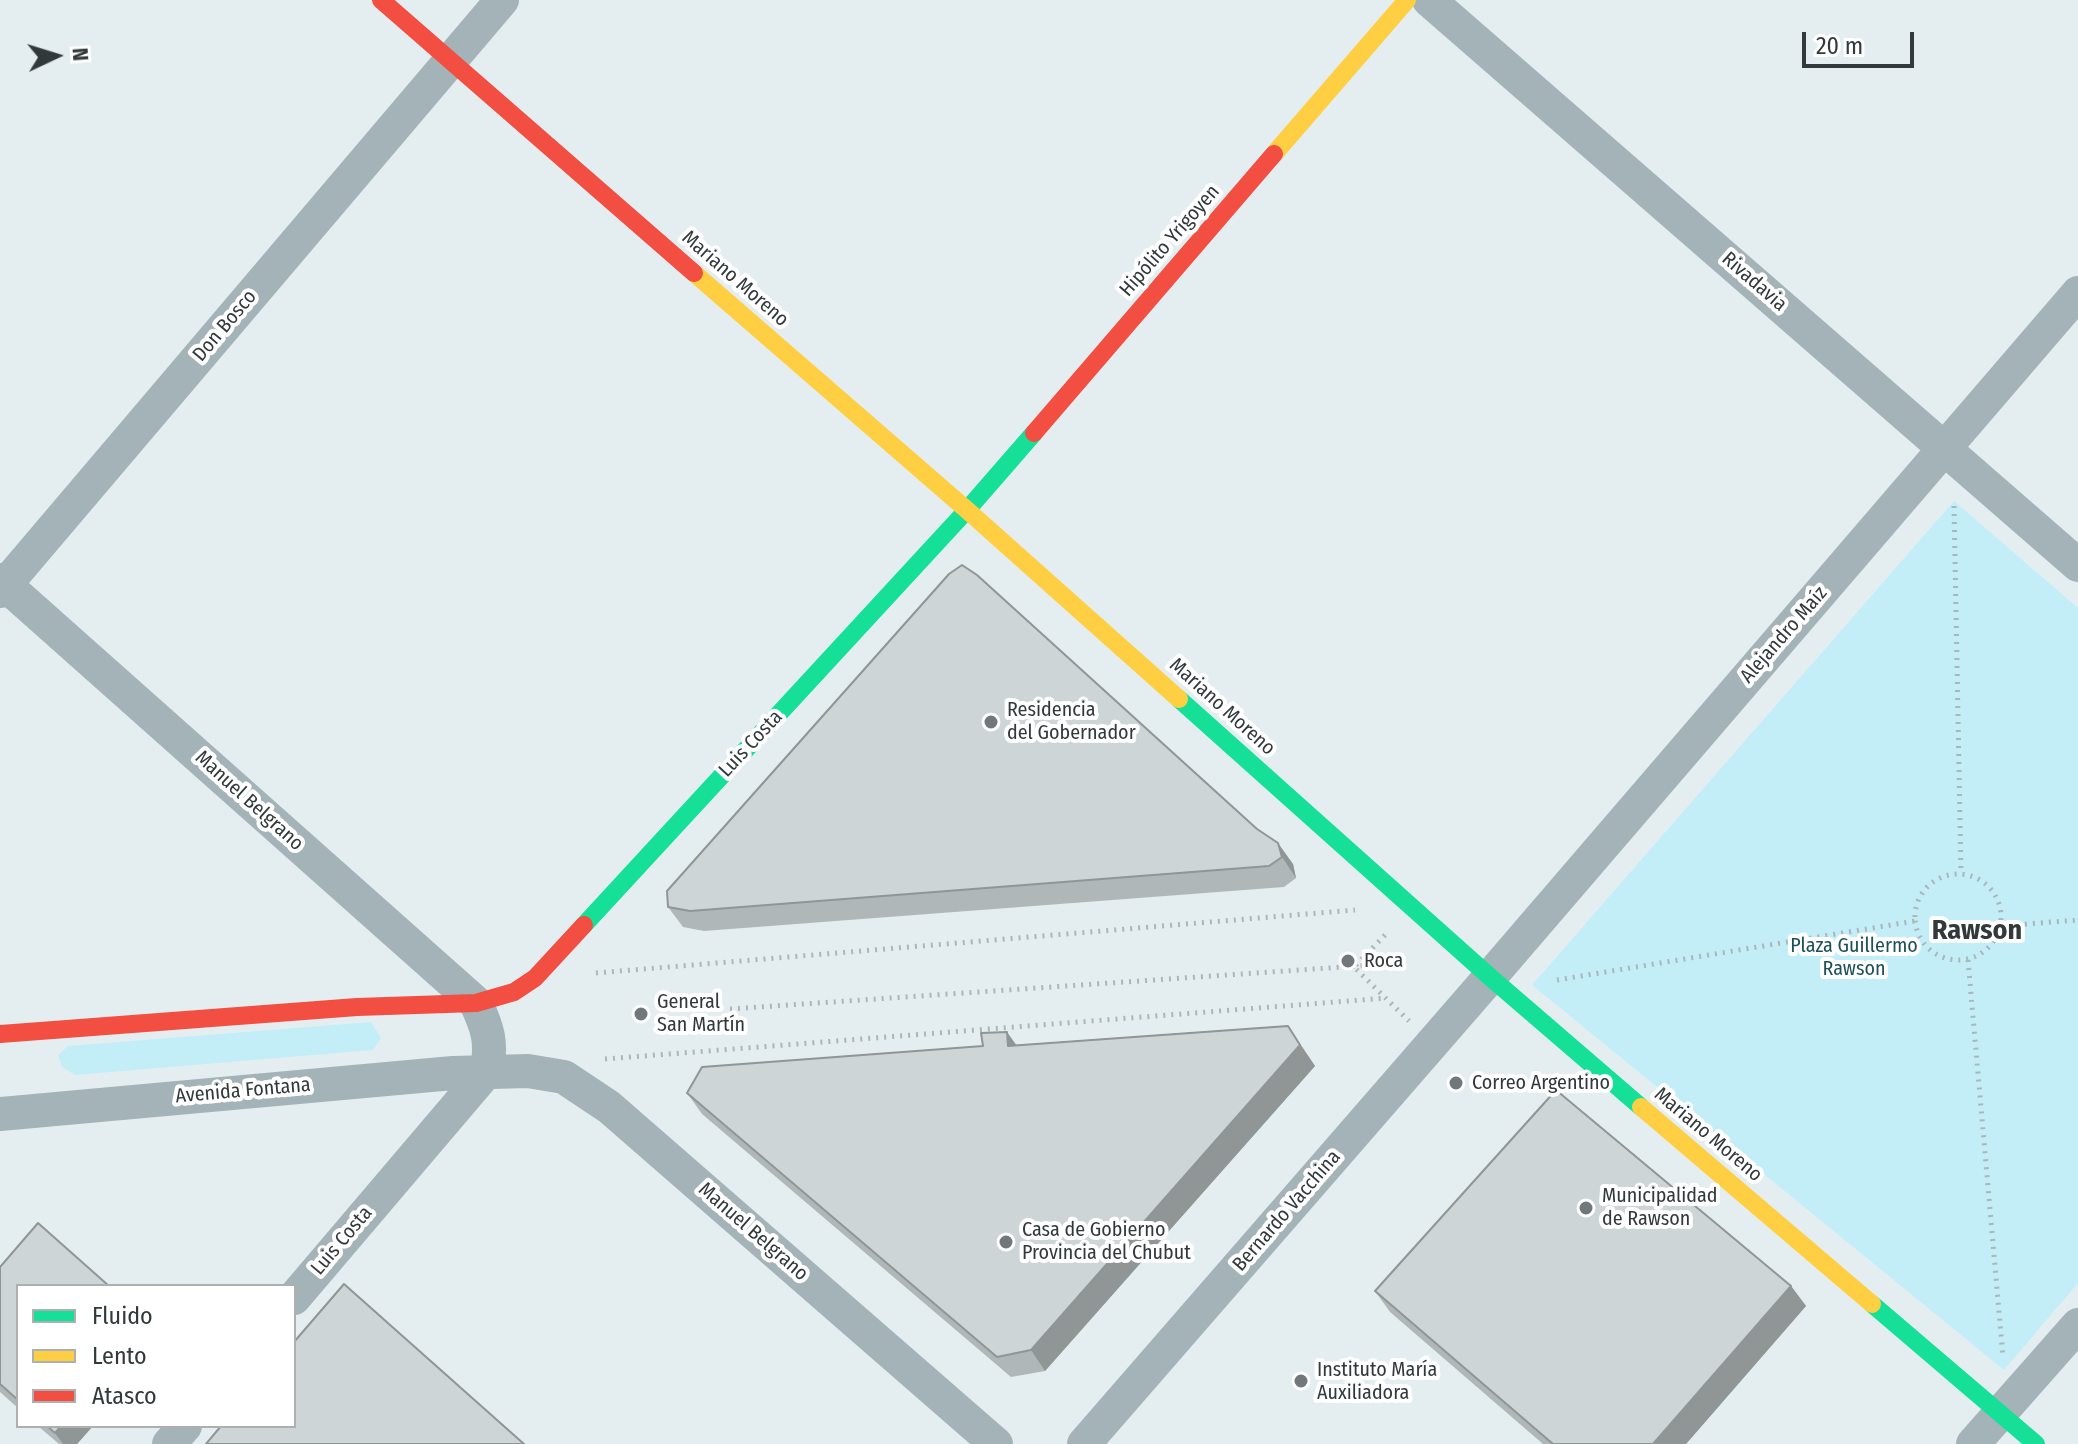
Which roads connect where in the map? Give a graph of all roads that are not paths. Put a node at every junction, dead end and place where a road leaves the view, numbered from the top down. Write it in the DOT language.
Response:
graph roads {
  1 [pos="381,0"];
  2 [pos="502,0"];
  3 [pos="1407,0"];
  4 [pos="1429,0"];
  5 [pos="449,61"];
  6 [pos="2078,293"];
  7 [pos="1945,448"];
  8 [pos="967,510"];
  9 [pos="2078,565"];
  10 [pos="2,586"];
  11 [pos="1490,977"];
  12 [pos="482,1016"];
  13 [pos="0,1034"];
  14 [pos="487,1071"];
  15 [pos="0,1114"];
  16 [pos="296,1296"];
  17 [pos="2078,1325"];
  18 [pos="2000,1412"];
  19 [pos="183,1428"];
  20 [pos="169,1444"];
  21 [pos="996,1444"];
  22 [pos="1084,1444"];
  23 [pos="1973,1444"];
  24 [pos="2036,1444"];
  1 -- 5 [label="street, Mariano Moreno"];
  2 -- 5 [label="street, Don Bosco"];
  3 -- 8 [label="street, Hipólito Yrigoyen"];
  4 -- 7 [label="street, Rivadavia"];
  5 -- 8 [label="street, Mariano Moreno"];
  5 -- 10 [label="street, Don Bosco"];
  6 -- 7 [label="street, Alejandro Maíz"];
  7 -- 9 [label="street, Rivadavia"];
  7 -- 11 [label="street, Alejandro Maíz"];
  8 -- 11 [label="street, Mariano Moreno"];
  8 -- 12 [label="street, Luis Costa"];
  10 -- 12 [label="street, Manuel Belgrano"];
  11 -- 18 [label="street, Mariano Moreno"];
  11 -- 22 [label="street, Bernardo Vacchina"];
  12 -- 13 [label="street"];
  12 -- 14 [label="street"];
  14 -- 15 [label="street, Avenida Fontana"];
  14 -- 16 [label="street, Luis Costa"];
  14 -- 21 [label="street, Manuel Belgrano"];
  17 -- 18 [label="street"];
  18 -- 23 [label="street"];
  18 -- 24 [label="street, Mariano Moreno"];
  19 -- 20 [label="street"];
}
